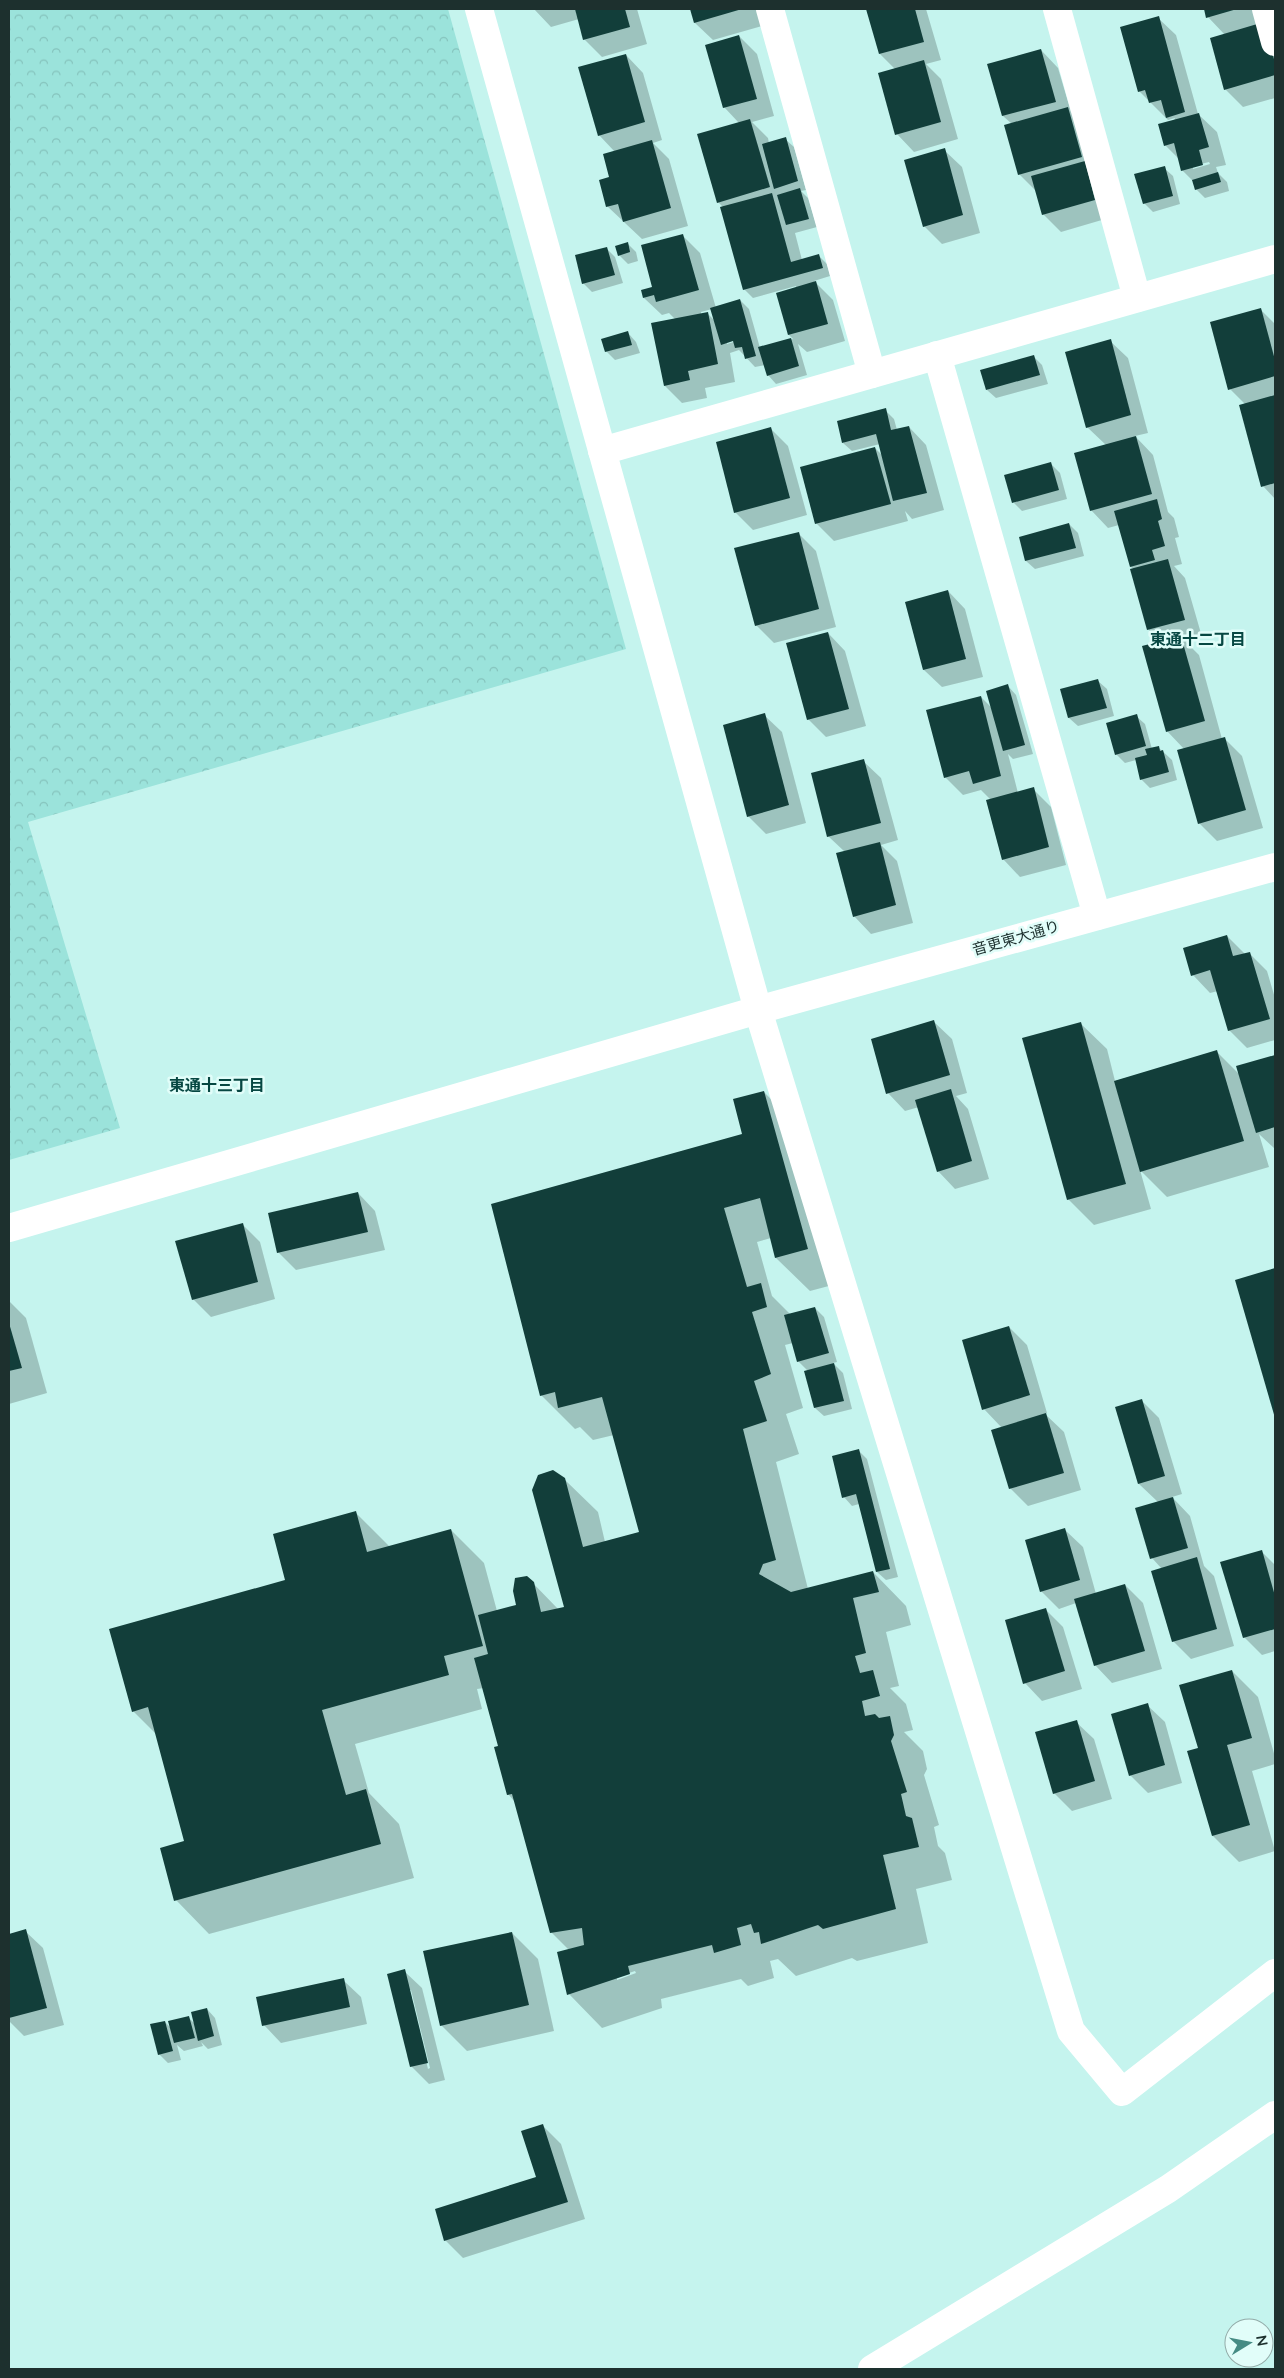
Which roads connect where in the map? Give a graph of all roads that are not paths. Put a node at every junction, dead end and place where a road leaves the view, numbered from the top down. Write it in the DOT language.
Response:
graph roads {
  1 [pos="479,9"];
  2 [pos="770,9"];
  3 [pos="1057,9"];
  4 [pos="1266,9"];
  5 [pos="1275,42"];
  6 [pos="1275,259"];
  7 [pos="1137,298"];
  8 [pos="937,355"];
  9 [pos="872,374"];
  10 [pos="602,451"];
  11 [pos="1275,867"];
  12 [pos="1097,916"];
  13 [pos="758,1010"];
  14 [pos="9,1228"];
  15 [pos="1275,1974"];
  16 [pos="1275,2114"];
  17 [pos="872,2369"];
  1 -- 10 [label="street"];
  2 -- 9 [label="street"];
  3 -- 7 [label="street"];
  4 -- 5 [label="street"];
  6 -- 7 [label="street"];
  7 -- 8 [label="street"];
  8 -- 9 [label="street"];
  8 -- 12 [label="street"];
  9 -- 10 [label="street"];
  10 -- 13 [label="street"];
  11 -- 12 [label="street, 音更東大通り"];
  12 -- 13 [label="street, 音更東大通り"];
  13 -- 14 [label="street, 音更東大通り"];
  13 -- 15 [label="street"];
  16 -- 17 [label="street"];
}
